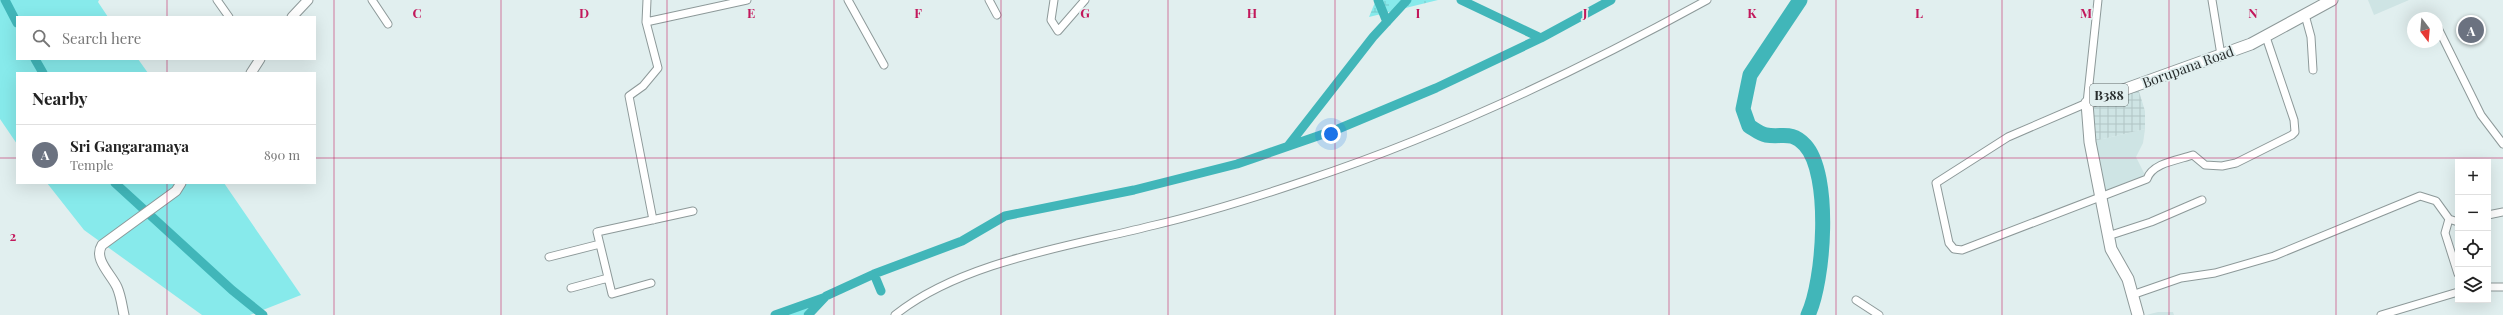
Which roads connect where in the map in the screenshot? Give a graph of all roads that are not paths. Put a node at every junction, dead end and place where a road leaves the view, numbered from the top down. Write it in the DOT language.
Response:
graph roads {
  1 [pos="217,0"];
  2 [pos="308,0"];
  3 [pos="372,0"];
  4 [pos="647,0"];
  5 [pos="747,0"];
  6 [pos="848,0"];
  7 [pos="989,0"];
  8 [pos="1054,0"];
  9 [pos="1085,0"];
  10 [pos="1707,0"];
  11 [pos="2098,0"];
  12 [pos="2212,0"];
  13 [pos="2332,0"];
  14 [pos="997,15"];
  15 [pos="2305,15"];
  16 [pos="228,16"];
  17 [pos="293,16"];
  18 [pos="646,22"];
  19 [pos="388,24"];
  20 [pos="2266,37"];
  21 [pos="2443,38"];
  22 [pos="2221,55"];
  23 [pos="259,60"];
  24 [pos="884,65"];
  25 [pos="2313,70"];
  26 [pos="252,72"];
  27 [pos="2087,102"];
  28 [pos="2503,144"];
  29 [pos="180,184"];
  30 [pos="2100,198"];
  31 [pos="2202,200"];
  32 [pos="693,211"];
  33 [pos="2503,212"];
  34 [pos="2491,215"];
  35 [pos="2448,219"];
  36 [pos="654,220"];
  37 [pos="2455,221"];
  38 [pos="2108,236"];
  39 [pos="600,244"];
  40 [pos="550,257"];
  41 [pos="2456,267"];
  42 [pos="608,278"];
  43 [pos="651,284"];
  44 [pos="2491,287"];
  45 [pos="2503,287"];
  46 [pos="571,288"];
  47 [pos="2455,293"];
  48 [pos="2132,295"];
  49 [pos="1856,300"];
  50 [pos="124,315"];
  51 [pos="895,315"];
  52 [pos="1879,315"];
  53 [pos="2138,315"];
  54 [pos="2381,315"];
  1 -- 16 [label="street"];
  2 -- 17 [label="street"];
  3 -- 19 [label="street"];
  4 -- 18 [label="street"];
  5 -- 18 [label="street"];
  6 -- 24 [label="street"];
  7 -- 14 [label="street"];
  8 -- 9 [label="street"];
  10 -- 51 [label="street"];
  11 -- 27 [label="street"];
  12 -- 22 [label="street"];
  13 -- 15 [label="main road, Borupana Road / B388"];
  15 -- 20 [label="main road, Borupana Road / B388"];
  15 -- 25 [label="street"];
  18 -- 36 [label="street"];
  20 -- 22 [label="main road, Borupana Road / B388"];
  20 -- 30 [label="street"];
  21 -- 28 [label="street"];
  22 -- 27 [label="main road, Borupana Road / B388"];
  23 -- 26 [label="street"];
  27 -- 30 [label="main road, B388"];
  27 -- 30 [label="street"];
  29 -- 50 [label="street"];
  30 -- 38 [label="main road, B388"];
  31 -- 38 [label="street"];
  32 -- 36 [label="street"];
  33 -- 34 [label="street"];
  35 -- 37 [label="street"];
  35 -- 41 [label="street"];
  35 -- 48 [label="street"];
  36 -- 39 [label="street"];
  38 -- 48 [label="main road, B388"];
  39 -- 40 [label="street"];
  39 -- 42 [label="street"];
  42 -- 43 [label="street"];
  42 -- 46 [label="street"];
  44 -- 45 [label="street"];
  47 -- 54 [label="street"];
  48 -- 53 [label="main road, B388"];
  49 -- 52 [label="street"];
}
